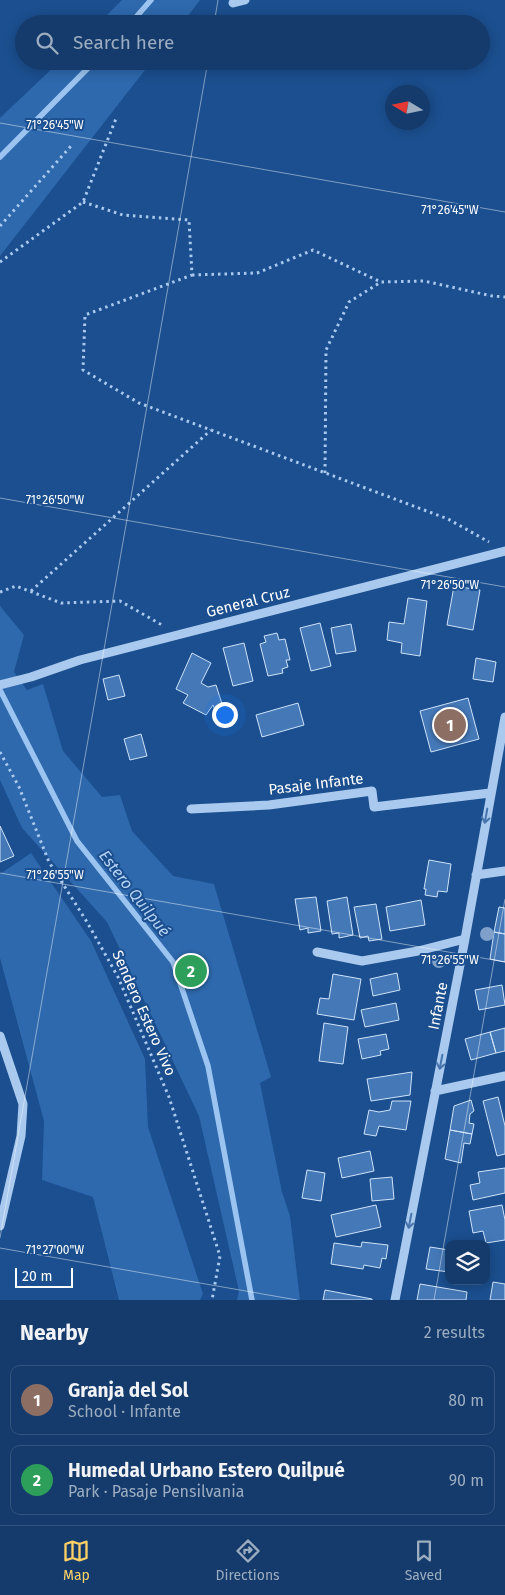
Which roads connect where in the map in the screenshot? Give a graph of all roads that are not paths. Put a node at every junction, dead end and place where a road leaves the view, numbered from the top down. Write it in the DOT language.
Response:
graph roads {
  1 [pos="245,0"];
  2 [pos="233,3"];
  3 [pos="505,551"];
  4 [pos="0,685"];
  5 [pos="505,717"];
  6 [pos="490,793"];
  7 [pos="190,809"];
  8 [pos="505,871"];
  9 [pos="476,875"];
  10 [pos="465,940"];
  11 [pos="317,952"];
  12 [pos="0,1036"];
  13 [pos="505,1076"];
  14 [pos="435,1091"];
  15 [pos="0,1226"];
  16 [pos="395,1300"];
  1 -- 2 [label="street"];
  3 -- 4 [label="street, General Cruz"];
  5 -- 6 [label="street, Infante"];
  6 -- 7 [label="street, Pasaje Infante"];
  6 -- 9 [label="street, Infante, one-way"];
  8 -- 9 [label="street"];
  9 -- 10 [label="street, Infante"];
  10 -- 11 [label="street"];
  10 -- 14 [label="street, Infante, one-way"];
  12 -- 15 [label="street"];
  13 -- 14 [label="street"];
  14 -- 16 [label="street, Infante, one-way"];
}
